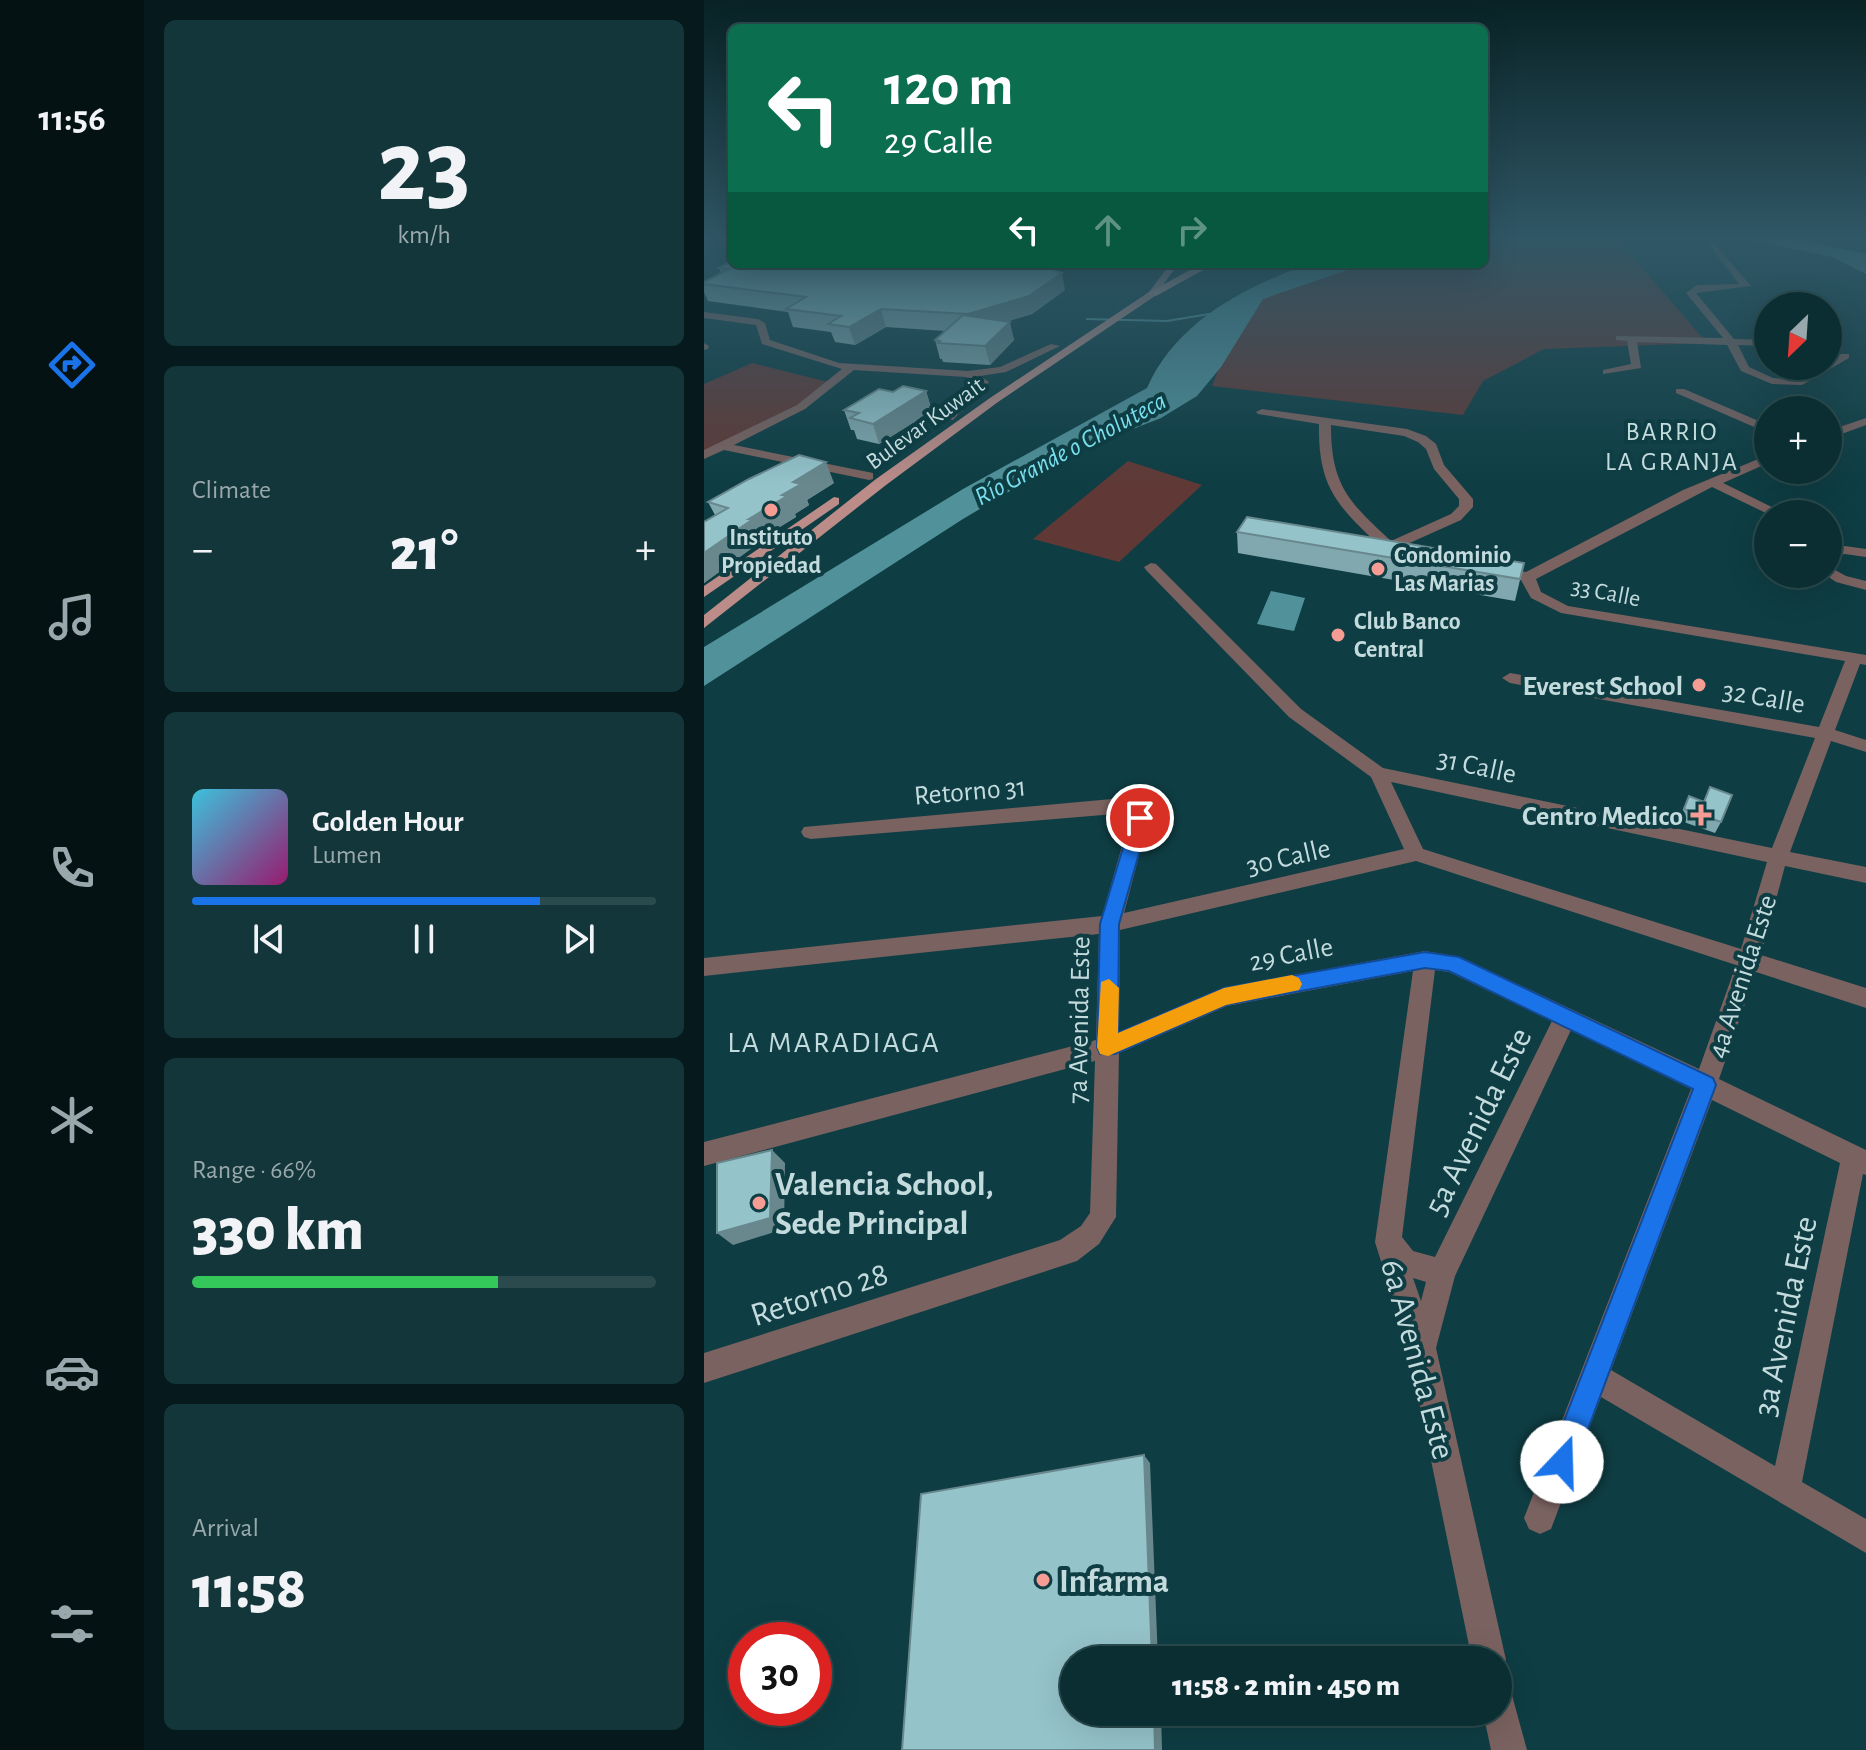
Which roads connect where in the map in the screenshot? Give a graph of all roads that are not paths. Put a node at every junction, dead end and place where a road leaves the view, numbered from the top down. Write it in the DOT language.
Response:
graph roads {
  1 [pos="756,322"];
  2 [pos="1092,322"];
  3 [pos="1111,322"];
  4 [pos="1715,322"];
  5 [pos="1730,340"];
  6 [pos="1754,342"];
  7 [pos="1055,346"];
  8 [pos="853,366"];
  9 [pos="1607,372"];
  10 [pos="968,374"];
  11 [pos="1754,375"];
  12 [pos="1771,380"];
  13 [pos="1799,380"];
  14 [pos="1680,391"];
  15 [pos="1262,412"];
  16 [pos="949,418"];
  17 [pos="1325,421"];
  18 [pos="1866,421"];
  19 [pos="1754,423"];
  20 [pos="1842,430"];
  21 [pos="722,446"];
  22 [pos="704,455"];
  23 [pos="813,464"];
  24 [pos="1754,465"];
  25 [pos="869,476"];
  26 [pos="786,479"];
  27 [pos="1711,482"];
  28 [pos="1754,502"];
  29 [pos="1842,548"];
  30 [pos="1378,549"];
  31 [pos="1845,550"];
  32 [pos="1842,551"];
  33 [pos="1866,553"];
  34 [pos="1408,556"];
  35 [pos="763,563"];
  36 [pos="1151,567"];
  37 [pos="1478,568"];
  38 [pos="1528,577"];
  39 [pos="1842,579"];
  40 [pos="1866,586"];
  41 [pos="704,596"];
  42 [pos="704,616"];
  43 [pos="704,623"];
  44 [pos="1860,659"];
  45 [pos="1510,678"];
  46 [pos="1827,734"];
  47 [pos="1866,746"];
  48 [pos="1378,773"];
  49 [pos="1134,808"];
  50 [pos="811,832"];
  51 [pos="1416,854"];
  52 [pos="1778,857"];
  53 [pos="1866,875"];
  54 [pos="1110,924"];
  55 [pos="1425,960"];
  56 [pos="1749,960"];
  57 [pos="704,967"];
  58 [pos="1866,998"];
  59 [pos="1566,1016"];
  60 [pos="1108,1047"];
  61 [pos="1705,1085"];
  62 [pos="704,1154"];
  63 [pos="1860,1160"];
  64 [pos="1090,1235"];
  65 [pos="1388,1242"];
  66 [pos="1442,1273"];
  67 [pos="1422,1348"];
  68 [pos="704,1368"];
  69 [pos="1595,1377"];
  70 [pos="1785,1490"];
  71 [pos="1540,1518"];
  72 [pos="1866,1537"];
  73 [pos="1486,1646"];
  74 [pos="1504,1726"];
  75 [pos="1509,1750"];
  1 -- 8 [label="street"];
  2 -- 7 [label="main road, Bulevar Kuwait"];
  3 -- 35 [label="main road, Bulevar Kuwait"];
  4 -- 5 [label="street"];
  5 -- 6 [label="street"];
  5 -- 9 [label="street"];
  5 -- 11 [label="street"];
  7 -- 10 [label="street"];
  7 -- 16 [label="main road, Bulevar Kuwait"];
  8 -- 10 [label="street"];
  8 -- 21 [label="street"];
  10 -- 16 [label="street"];
  12 -- 13 [label="street"];
  14 -- 19 [label="street"];
  15 -- 17 [label="street"];
  16 -- 25 [label="main road, Bulevar Kuwait"];
  17 -- 30 [label="street"];
  17 -- 30 [label="street"];
  18 -- 20 [label="street"];
  21 -- 22 [label="street"];
  21 -- 23 [label="street"];
  23 -- 25 [label="street"];
  23 -- 26 [label="street"];
  24 -- 27 [label="street"];
  25 -- 35 [label="main road, Bulevar Kuwait"];
  27 -- 28 [label="street"];
  27 -- 38 [label="street"];
  29 -- 31 [label="street"];
  30 -- 34 [label="street"];
  31 -- 32 [label="street"];
  31 -- 33 [label="street"];
  35 -- 41 [label="main road"];
  35 -- 42 [label="main road"];
  35 -- 43 [label="main road, Bulevar Kuwait"];
  36 -- 48 [label="street, 31 Calle"];
  37 -- 38 [label="street"];
  38 -- 44 [label="street, 33 Calle"];
  39 -- 40 [label="street"];
  44 -- 46 [label="street, 4a Avenida Este"];
  45 -- 46 [label="street, 32 Calle"];
  46 -- 47 [label="street, 32 Calle"];
  46 -- 52 [label="street, 4a Avenida Este"];
  48 -- 51 [label="street"];
  48 -- 52 [label="street, 31 Calle"];
  49 -- 50 [label="street, Retorno 31"];
  49 -- 54 [label="street, 7a Avenida Este"];
  51 -- 54 [label="street, 30 Calle"];
  51 -- 56 [label="street"];
  52 -- 53 [label="street, 31 Calle"];
  52 -- 56 [label="street, 4a Avenida Este"];
  54 -- 57 [label="street, 30 Calle"];
  54 -- 60 [label="street, 7a Avenida Este"];
  55 -- 59 [label="street, 29 Calle"];
  55 -- 60 [label="street, 29 Calle"];
  55 -- 65 [label="street, 6a Avenida Este"];
  56 -- 58 [label="street"];
  56 -- 61 [label="street, 4a Avenida Este"];
  59 -- 61 [label="street, 29 Calle"];
  59 -- 66 [label="street, 5a Avenida Este"];
  60 -- 62 [label="street, 29 Calle"];
  60 -- 64 [label="street, 7a Avenida Este"];
  61 -- 63 [label="street, 29 Calle"];
  61 -- 69 [label="street, 4a Avenida Este"];
  63 -- 70 [label="street, 3a Avenida Este"];
  64 -- 68 [label="street, Retorno 28"];
  65 -- 66 [label="street"];
  65 -- 67 [label="street, 6a Avenida Este"];
  66 -- 67 [label="street, 5a Avenida Este"];
  67 -- 73 [label="street, 6a Avenida Este"];
  69 -- 70 [label="street"];
  69 -- 71 [label="street, 4a Avenida Este"];
  70 -- 72 [label="street"];
  74 -- 75 [label="street"];
}
